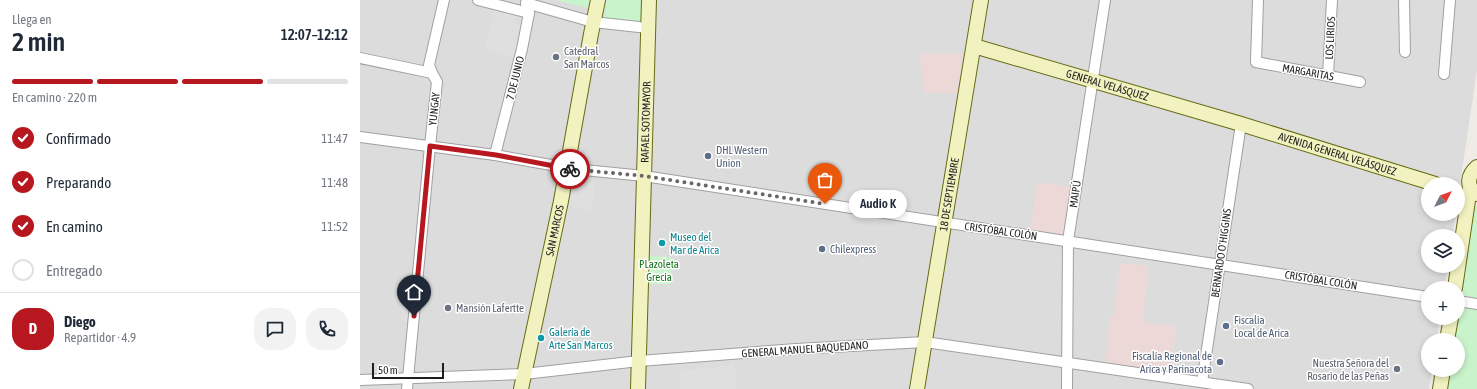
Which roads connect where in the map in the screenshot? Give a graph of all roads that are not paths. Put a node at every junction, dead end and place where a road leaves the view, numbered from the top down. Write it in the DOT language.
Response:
graph roads {
  1 [pos="444,0"];
  2 [pos="478,0"];
  3 [pos="598,0"];
  4 [pos="649,0"];
  5 [pos="981,0"];
  6 [pos="1105,0"];
  7 [pos="1258,0"];
  8 [pos="1332,0"];
  9 [pos="1404,0"];
  10 [pos="1450,0"];
  11 [pos="527,6"];
  12 [pos="593,22"];
  13 [pos="648,28"];
  14 [pos="974,46"];
  15 [pos="1405,52"];
  16 [pos="360,58"];
  17 [pos="432,74"];
  18 [pos="1444,74"];
  19 [pos="1328,76"];
  20 [pos="1092,80"];
  21 [pos="1360,82"];
  22 [pos="1241,124"];
  23 [pos="360,137"];
  24 [pos="430,146"];
  25 [pos="496,155"];
  26 [pos="1477,167"];
  27 [pos="566,168"];
  28 [pos="644,176"];
  29 [pos="1421,180"];
  30 [pos="1470,193"];
  31 [pos="946,223"];
  32 [pos="1068,241"];
  33 [pos="1220,264"];
  34 [pos="1456,281"];
  35 [pos="1421,296"];
  36 [pos="1465,302"];
  37 [pos="1477,304"];
  38 [pos="925,342"];
  39 [pos="639,361"];
  40 [pos="1068,362"];
  41 [pos="524,374"];
  42 [pos="1442,377"];
  43 [pos="408,378"];
  44 [pos="360,380"];
  45 [pos="1202,382"];
  46 [pos="1189,385"];
  47 [pos="407,389"];
  48 [pos="521,389"];
  49 [pos="638,389"];
  50 [pos="917,389"];
  51 [pos="1067,389"];
  52 [pos="1248,389"];
  53 [pos="1440,389"];
  1 -- 17 [label="street, YUNGAY"];
  2 -- 11 [label="street"];
  3 -- 12 [label="street, SAN MARCOS"];
  4 -- 13 [label="street, RAFAEL SOTOMAYOR"];
  5 -- 14 [label="street, 18 DE SEPTIEMBRE"];
  6 -- 20 [label="street, MAIPÚ"];
  7 -- 19 [label="street, MARGARITAS"];
  8 -- 19 [label="street, LOS LIRIOS"];
  9 -- 15 [label="street"];
  10 -- 18 [label="street"];
  11 -- 12 [label="street"];
  11 -- 25 [label="street, 7 DE JUNIO"];
  12 -- 13 [label="street"];
  12 -- 27 [label="street, SAN MARCOS"];
  13 -- 28 [label="street, RAFAEL SOTOMAYOR"];
  14 -- 20 [label="street, GENERAL VELÁSQUEZ"];
  14 -- 31 [label="street, 18 DE SEPTIEMBRE"];
  16 -- 17 [label="street"];
  17 -- 24 [label="street, YUNGAY"];
  19 -- 21 [label="street, MARGARITAS"];
  20 -- 22 [label="street, GENERAL VELÁSQUEZ"];
  20 -- 32 [label="street, MAIPÚ"];
  22 -- 29 [label="street, AVENIDA GENERAL VELÁSQUEZ"];
  22 -- 33 [label="street, BERNARDO O'HIGGINS"];
  23 -- 24 [label="street, CRISTÓBAL COLÓN"];
  24 -- 25 [label="street, CRISTÓBAL COLÓN"];
  24 -- 43 [label="street, YUNGAY"];
  25 -- 27 [label="street, CRISTÓBAL COLÓN"];
  26 -- 30 [label="street"];
  27 -- 28 [label="street, CRISTÓBAL COLÓN"];
  27 -- 41 [label="street, SAN MARCOS"];
  28 -- 31 [label="street, CRISTÓBAL COLÓN"];
  28 -- 39 [label="street, RAFAEL SOTOMAYOR"];
  30 -- 34 [label="street"];
  31 -- 32 [label="street, CRISTÓBAL COLÓN"];
  31 -- 38 [label="street, 18 DE SEPTIEMBRE"];
  32 -- 33 [label="street, CRISTÓBAL COLÓN"];
  32 -- 40 [label="street, MAIPÚ"];
  33 -- 35 [label="street, CRISTÓBAL COLÓN"];
  33 -- 45 [label="street, BERNARDO O'HIGGINS"];
  36 -- 37 [label="street"];
  38 -- 39 [label="street, GENERAL MANUEL BAQUEDANO"];
  38 -- 40 [label="street, GENERAL MANUEL BAQUEDANO"];
  38 -- 50 [label="street, 18 DE SEPTIEMBRE"];
  39 -- 41 [label="street, GENERAL MANUEL BAQUEDANO"];
  39 -- 49 [label="street, RAFAEL SOTOMAYOR"];
  40 -- 46 [label="street, GENERAL MANUEL BAQUEDANO"];
  40 -- 51 [label="street, MAIPÚ"];
  41 -- 43 [label="street, GENERAL MANUEL BAQUEDANO"];
  41 -- 48 [label="street, SAN MARCOS"];
  42 -- 53 [label="street"];
  43 -- 44 [label="street, GENERAL MANUEL BAQUEDANO"];
  43 -- 47 [label="street, YUNGAY"];
  45 -- 46 [label="street, GENERAL MANUEL BAQUEDANO"];
  45 -- 52 [label="street, GENERAL MANUEL BAQUEDANO"];
}
